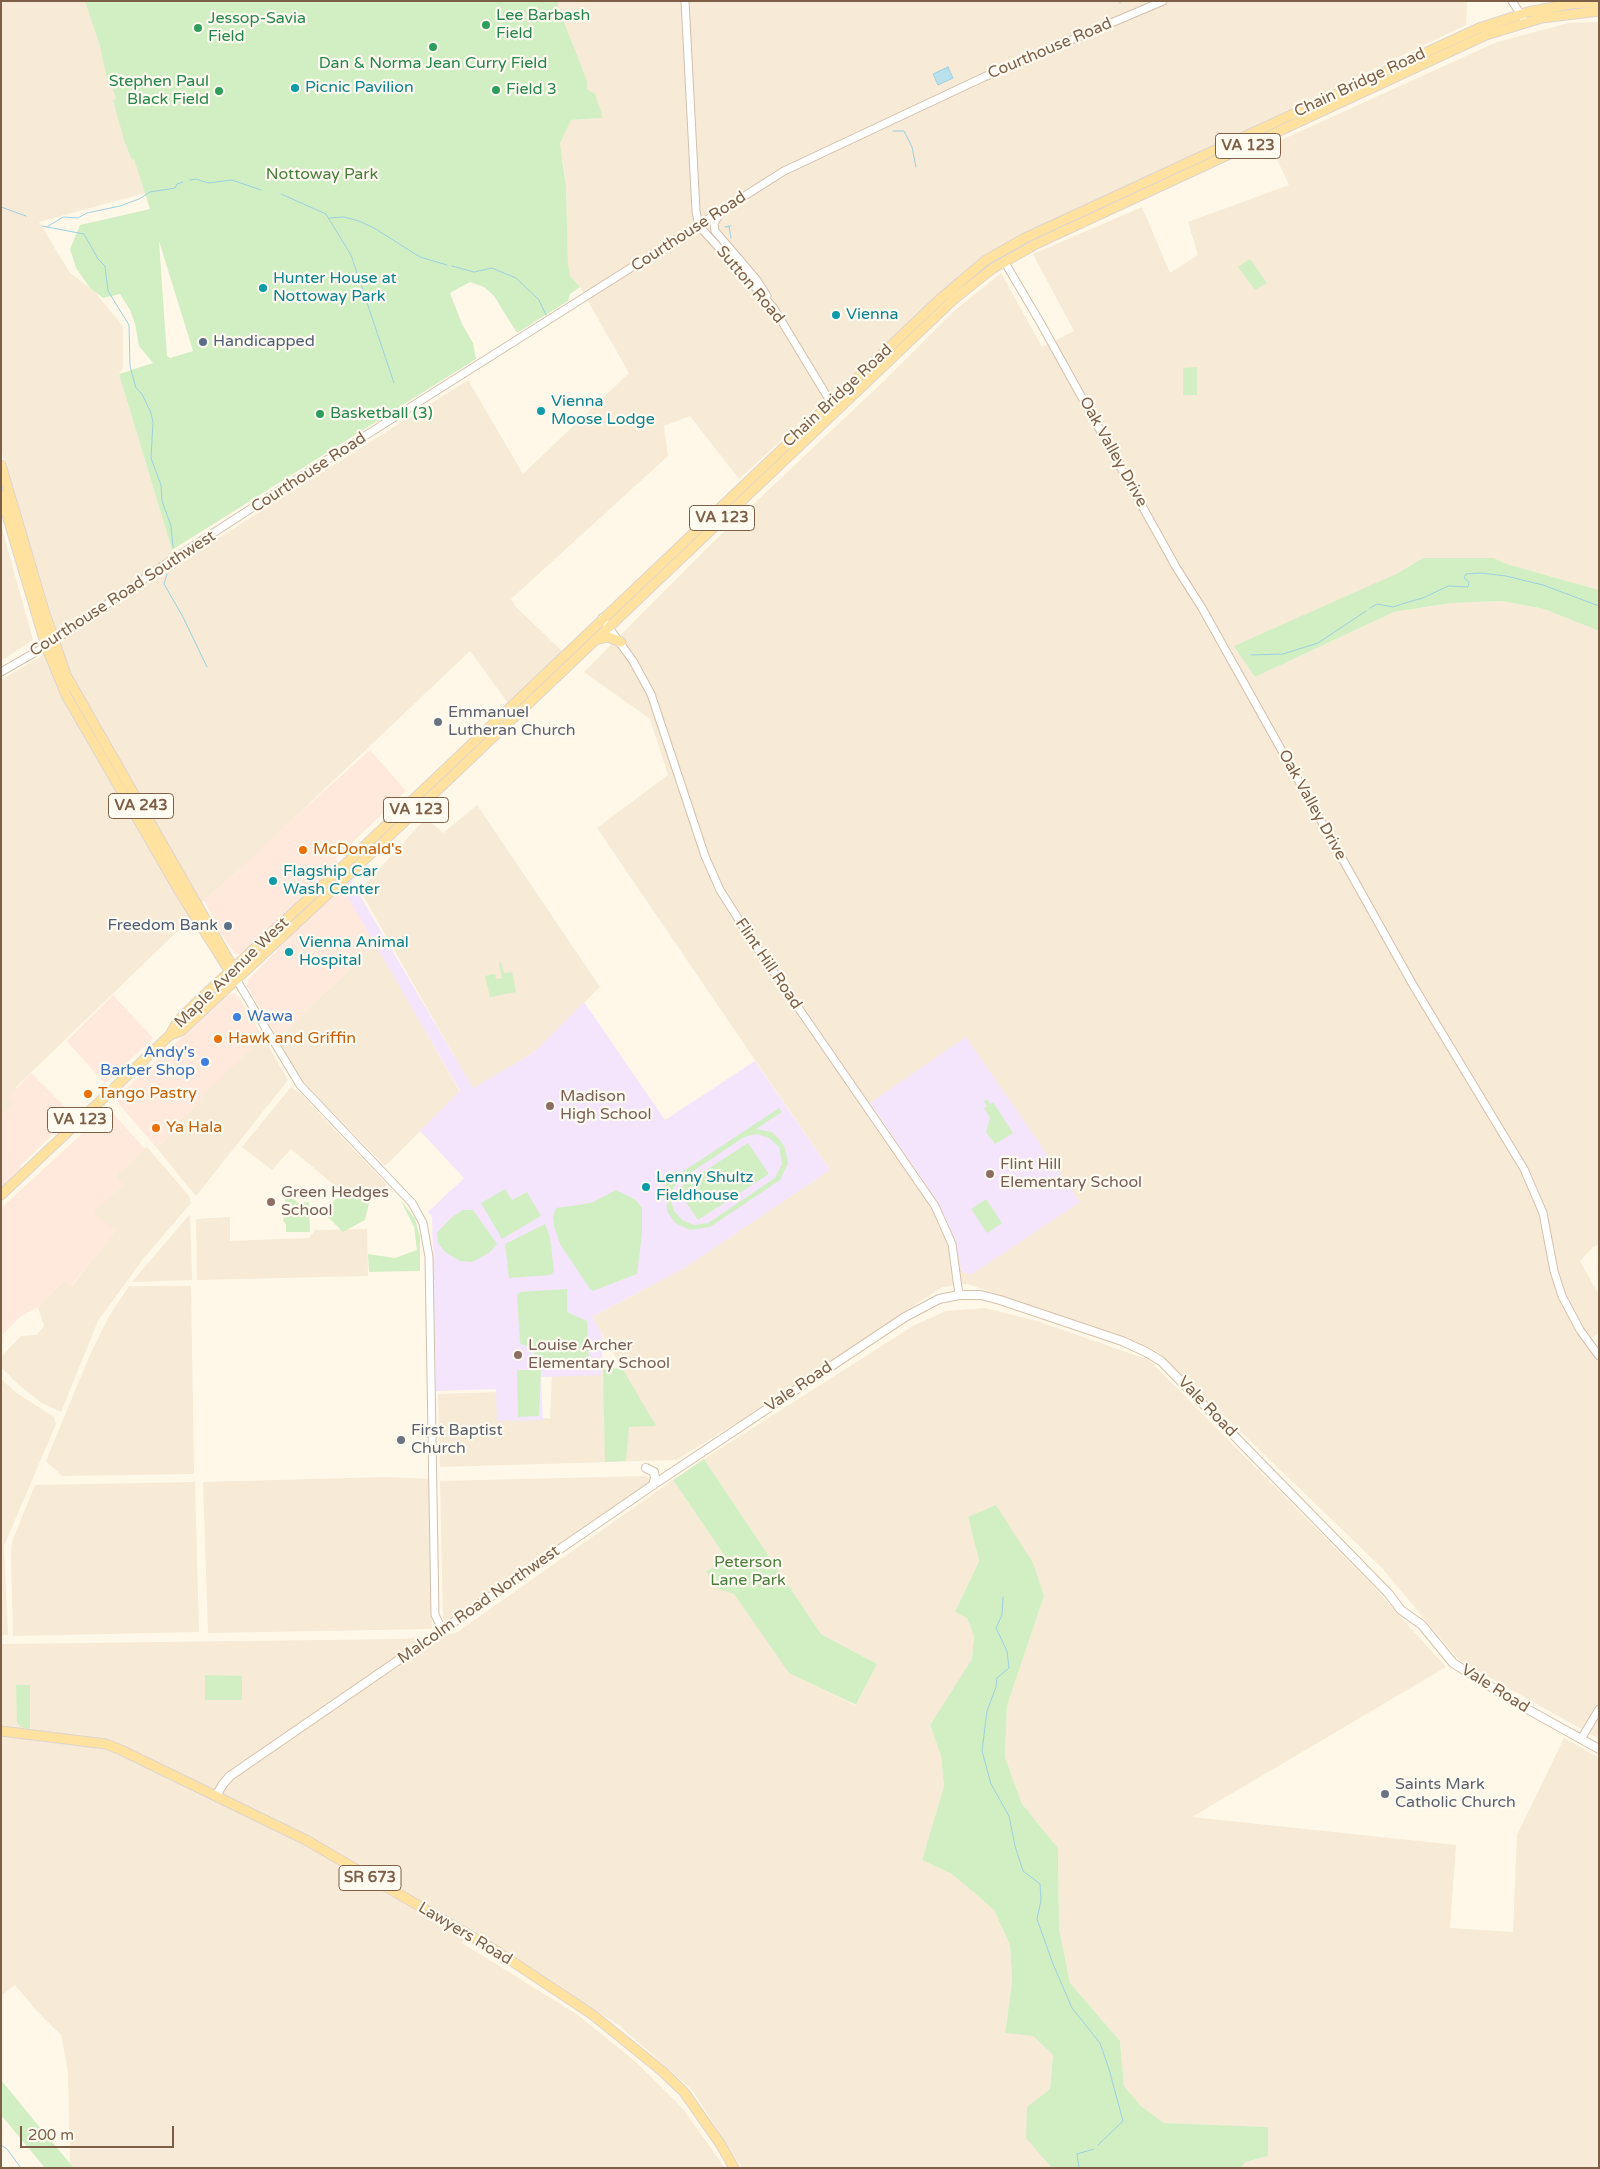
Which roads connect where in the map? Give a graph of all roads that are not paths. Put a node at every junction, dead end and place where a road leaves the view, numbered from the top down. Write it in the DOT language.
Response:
graph roads {
  1 [pos="685,1"];
  2 [pos="1163,1"];
  3 [pos="1512,1"];
  4 [pos="1599,2"];
  5 [pos="1599,11"];
  6 [pos="1520,14"];
  7 [pos="1526,23"];
  8 [pos="726,208"];
  9 [pos="699,226"];
  10 [pos="1004,261"];
  11 [pos="772,308"];
  12 [pos="830,403"];
  13 [pos="836,411"];
  14 [pos="1,465"];
  15 [pos="1,495"];
  16 [pos="243,515"];
  17 [pos="602,618"];
  18 [pos="609,626"];
  19 [pos="54,641"];
  20 [pos="593,641"];
  21 [pos="621,642"];
  22 [pos="46,646"];
  23 [pos="1,672"];
  24 [pos="338,871"];
  25 [pos="344,878"];
  26 [pos="233,973"];
  27 [pos="1,1195"];
  28 [pos="959,1295"];
  29 [pos="1599,1356"];
  30 [pos="749,1420"];
  31 [pos="646,1468"];
  32 [pos="653,1485"];
  33 [pos="443,1631"];
  34 [pos="1599,1710"];
  35 [pos="1,1731"];
  36 [pos="1581,1739"];
  37 [pos="1599,1750"];
  38 [pos="216,1796"];
  39 [pos="734,2168"];
  1 -- 9 [label="street"];
  2 -- 8 [label="street, Courthouse Road"];
  3 -- 6 [label="street"];
  4 -- 6 [label="main road, Chain Bridge Road / VA 123"];
  5 -- 7 [label="main road, Chain Bridge Road / VA 123"];
  6 -- 7 [label="street"];
  6 -- 12 [label="main road, Chain Bridge Road / VA 123"];
  7 -- 10 [label="main road, Chain Bridge Road / VA 123"];
  8 -- 9 [label="street, Courthouse Road"];
  8 -- 11 [label="street"];
  9 -- 11 [label="street, Sutton Road"];
  9 -- 16 [label="street, Courthouse Road"];
  10 -- 13 [label="main road, Chain Bridge Road / VA 123"];
  10 -- 29 [label="street, Oak Valley Drive"];
  11 -- 12 [label="street, Sutton Road"];
  12 -- 13 [label="street, Sutton Road"];
  12 -- 17 [label="main road, Chain Bridge Road / VA 123"];
  13 -- 18 [label="main road, Chain Bridge Road / VA 123"];
  14 -- 19 [label="main road, VA 243"];
  15 -- 22 [label="main road, VA 243"];
  16 -- 19 [label="street, Courthouse Road Southwest"];
  17 -- 18 [label="street, Flint Hill Road"];
  17 -- 24 [label="main road, Chain Bridge Road / VA 123"];
  18 -- 20 [label="main road, Chain Bridge Road / VA 123"];
  18 -- 21 [label="street, Flint Hill Road"];
  19 -- 22 [label="street, Courthouse Road Southwest"];
  19 -- 26 [label="main road, VA 243"];
  20 -- 21 [label="main road"];
  20 -- 25 [label="main road, Chain Bridge Road / VA 123"];
  21 -- 28 [label="street, Flint Hill Road"];
  22 -- 23 [label="street, Courthouse Road Southwest"];
  22 -- 26 [label="main road, VA 243"];
  24 -- 26 [label="main road, Maple Avenue West / VA 123"];
  25 -- 26 [label="main road, Maple Avenue West / VA 123"];
  26 -- 27 [label="main road, Maple Avenue West / VA 123"];
  26 -- 33 [label="street"];
  28 -- 30 [label="main road, Vale Road"];
  28 -- 36 [label="main road, Vale Road"];
  30 -- 32 [label="main road, Malcolm Road Northwest"];
  31 -- 32 [label="main road"];
  32 -- 33 [label="main road, Malcolm Road Northwest"];
  33 -- 38 [label="main road, Malcolm Road Northwest"];
  34 -- 36 [label="street"];
  35 -- 38 [label="main road, Lawyers Road / SR 673"];
  36 -- 37 [label="main road, Vale Road"];
  38 -- 39 [label="main road, Lawyers Road / SR 673"];
}
